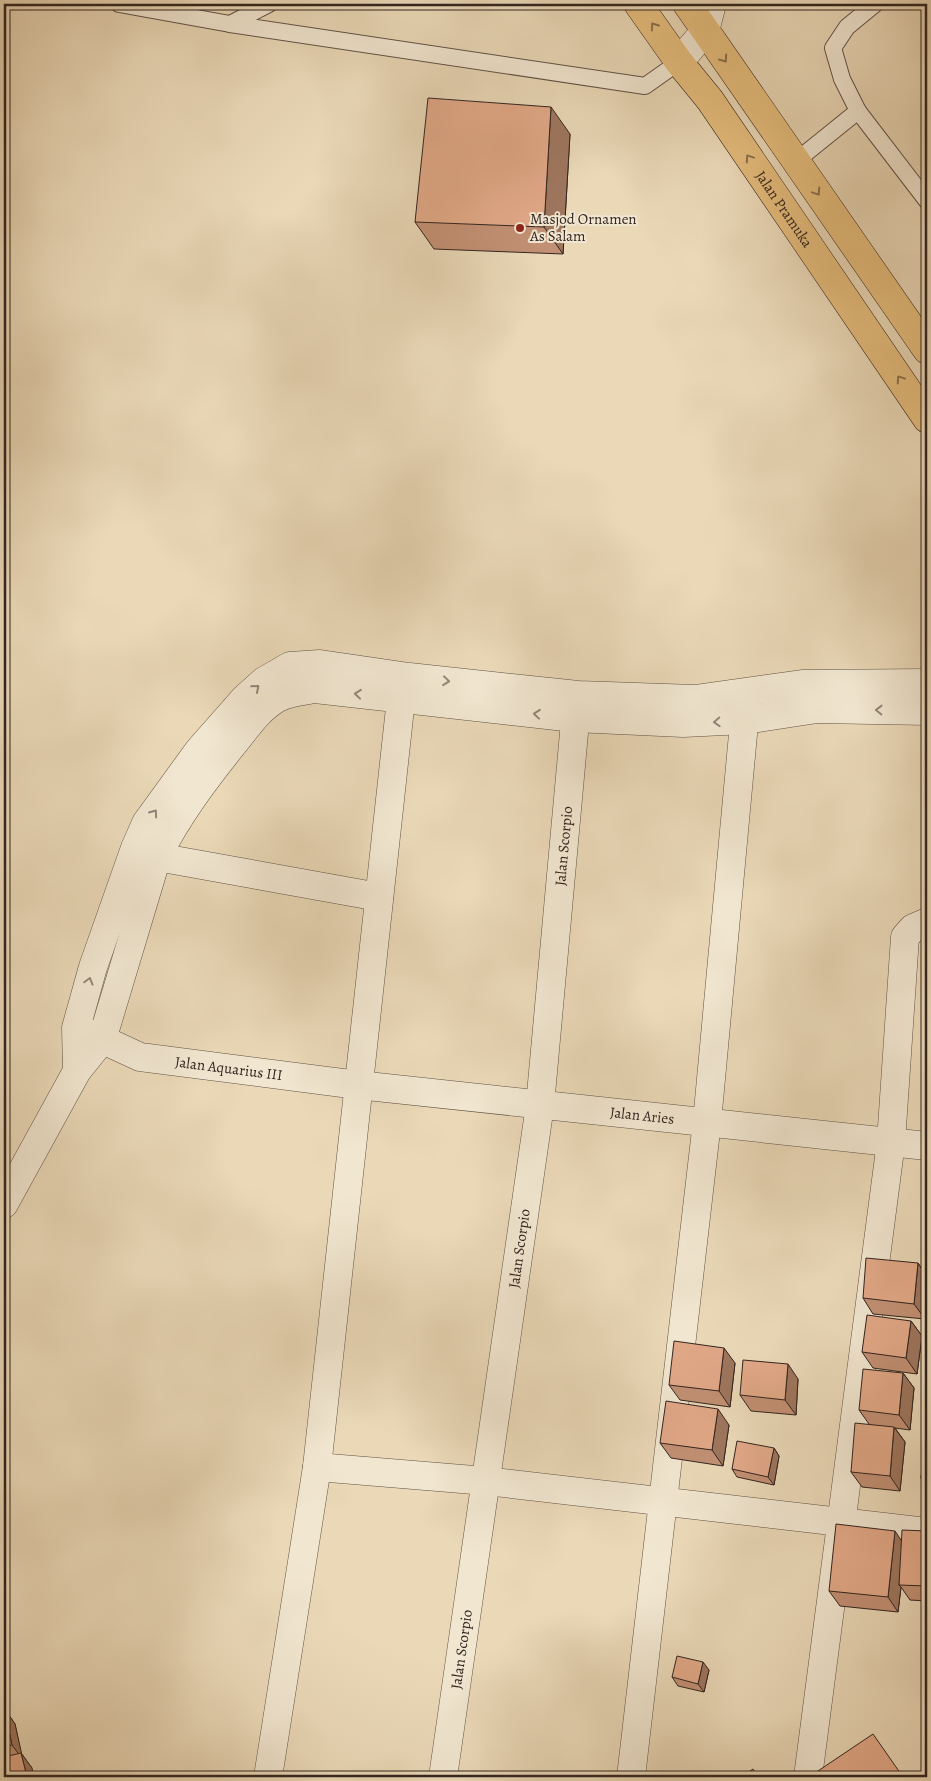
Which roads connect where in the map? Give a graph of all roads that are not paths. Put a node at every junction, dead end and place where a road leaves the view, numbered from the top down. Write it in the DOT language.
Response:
graph roads {
  1 [pos="119,4"];
  2 [pos="269,4"];
  3 [pos="638,4"];
  4 [pos="687,4"];
  5 [pos="712,4"];
  6 [pos="875,4"];
  7 [pos="230,24"];
  8 [pos="705,31"];
  9 [pos="679,62"];
  10 [pos="858,111"];
  11 [pos="796,161"];
  12 [pos="927,201"];
  13 [pos="927,350"];
  14 [pos="927,419"];
  15 [pos="927,683"];
  16 [pos="405,688"];
  17 [pos="747,693"];
  18 [pos="576,707"];
  19 [pos="927,711"];
  20 [pos="745,720"];
  21 [pos="146,853"];
  22 [pos="379,896"];
  23 [pos="927,922"];
  24 [pos="76,1028"];
  25 [pos="102,1040"];
  26 [pos="77,1070"];
  27 [pos="358,1085"];
  28 [pos="540,1105"];
  29 [pos="707,1122"];
  30 [pos="891,1142"];
  31 [pos="927,1146"];
  32 [pos="4,1204"];
  33 [pos="317,1468"];
  34 [pos="486,1481"];
  35 [pos="662,1501"];
  36 [pos="843,1522"];
  37 [pos="927,1532"];
  38 [pos="268,1777"];
  39 [pos="443,1777"];
  40 [pos="631,1777"];
  41 [pos="808,1777"];
  1 -- 7 [label="lane"];
  2 -- 7 [label="lane"];
  9 -- 3 [label="main road, Jalan Pramuka, one-way"];
  4 -- 8 [label="main road"];
  5 -- 8 [label="street"];
  6 -- 10 [label="lane"];
  7 -- 9 [label="lane"];
  8 -- 9 [label="street"];
  8 -- 11 [label="main road, one-way"];
  14 -- 9 [label="main road, Jalan Pramuka, one-way"];
  10 -- 11 [label="lane"];
  10 -- 12 [label="lane"];
  11 -- 13 [label="main road, one-way"];
  15 -- 17 [label="street"];
  16 -- 18 [label="street"];
  16 -- 21 [label="street"];
  16 -- 22 [label="street"];
  17 -- 18 [label="street"];
  17 -- 20 [label="street"];
  20 -- 18 [label="street, one-way"];
  18 -- 28 [label="street, Jalan Scorpio"];
  19 -- 20 [label="street, one-way"];
  20 -- 29 [label="street"];
  21 -- 22 [label="street"];
  24 -- 21 [label="street, one-way"];
  21 -- 25 [label="street"];
  22 -- 27 [label="street"];
  23 -- 30 [label="street"];
  24 -- 25 [label="street"];
  24 -- 26 [label="street"];
  25 -- 26 [label="street"];
  25 -- 27 [label="street, Jalan Aquarius III"];
  26 -- 32 [label="street"];
  27 -- 28 [label="street, Jalan Aries"];
  27 -- 33 [label="street"];
  28 -- 29 [label="street, Jalan Aries"];
  28 -- 34 [label="street, Jalan Scorpio"];
  29 -- 30 [label="street, Jalan Aries"];
  29 -- 35 [label="street"];
  30 -- 31 [label="street, Jalan Aries"];
  30 -- 36 [label="street"];
  33 -- 34 [label="street"];
  33 -- 38 [label="street"];
  34 -- 35 [label="street"];
  34 -- 39 [label="street, Jalan Scorpio"];
  35 -- 36 [label="street"];
  35 -- 40 [label="street"];
  36 -- 37 [label="street"];
  36 -- 41 [label="street"];
}
